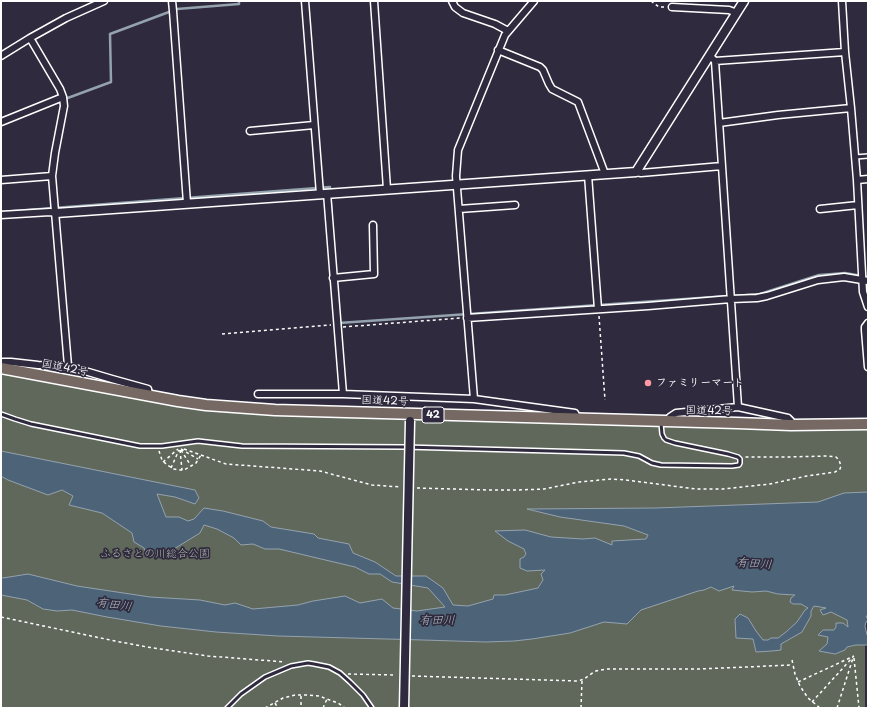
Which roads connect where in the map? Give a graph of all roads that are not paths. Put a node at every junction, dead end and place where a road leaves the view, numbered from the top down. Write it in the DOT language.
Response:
graph roads {
  1 [pos="104,1"];
  2 [pos="172,1"];
  3 [pos="306,1"];
  4 [pos="374,1"];
  5 [pos="452,1"];
  6 [pos="534,1"];
  7 [pos="744,1"];
  8 [pos="842,1"];
  9 [pos="672,7"];
  10 [pos="737,13"];
  11 [pos="508,31"];
  12 [pos="30,38"];
  13 [pos="498,50"];
  14 [pos="845,52"];
  15 [pos="1,56"];
  16 [pos="712,58"];
  17 [pos="63,97"];
  18 [pos="851,108"];
  19 [pos="1,122"];
  20 [pos="719,124"];
  21 [pos="314,125"];
  22 [pos="250,131"];
  23 [pos="868,156"];
  24 [pos="854,157"];
  25 [pos="722,166"];
  26 [pos="636,172"];
  27 [pos="605,174"];
  28 [pos="588,175"];
  29 [pos="52,176"];
  30 [pos="868,179"];
  31 [pos="1,180"];
  32 [pos="857,180"];
  33 [pos="457,184"];
  34 [pos="387,189"];
  35 [pos="324,193"];
  36 [pos="187,203"];
  37 [pos="514,205"];
  38 [pos="858,205"];
  39 [pos="820,209"];
  40 [pos="459,210"];
  41 [pos="56,213"];
  42 [pos="1,215"];
  43 [pos="373,225"];
  44 [pos="333,278"];
  45 [pos="865,280"];
  46 [pos="731,299"];
  47 [pos="868,307"];
  48 [pos="598,309"];
  49 [pos="467,318"];
  50 [pos="868,323"];
  51 [pos="1,364"];
  52 [pos="68,366"];
  53 [pos="868,367"];
  54 [pos="1,368"];
  55 [pos="258,394"];
  56 [pos="343,394"];
  57 [pos="149,396"];
  58 [pos="474,400"];
  59 [pos="738,407"];
  60 [pos="1,414"];
  61 [pos="410,418"];
  62 [pos="578,419"];
  63 [pos="665,422"];
  64 [pos="868,424"];
  65 [pos="791,425"];
  66 [pos="227,708"];
  67 [pos="372,708"];
  68 [pos="404,708"];
  1 -- 12 [label="street"];
  2 -- 36 [label="street"];
  3 -- 21 [label="street"];
  4 -- 34 [label="street"];
  5 -- 11 [label="street"];
  6 -- 11 [label="street"];
  7 -- 10 [label="street"];
  8 -- 14 [label="street"];
  9 -- 10 [label="street"];
  10 -- 16 [label="street"];
  11 -- 13 [label="street"];
  12 -- 15 [label="street"];
  12 -- 17 [label="street"];
  13 -- 27 [label="street"];
  13 -- 33 [label="street"];
  14 -- 16 [label="street"];
  14 -- 18 [label="street"];
  16 -- 20 [label="street"];
  16 -- 26 [label="street"];
  17 -- 19 [label="street"];
  17 -- 29 [label="street"];
  18 -- 20 [label="street"];
  18 -- 24 [label="street"];
  20 -- 25 [label="street"];
  21 -- 22 [label="street"];
  21 -- 35 [label="street"];
  23 -- 24 [label="lane"];
  24 -- 32 [label="street"];
  25 -- 26 [label="street"];
  25 -- 46 [label="street"];
  26 -- 27 [label="street"];
  27 -- 28 [label="street"];
  28 -- 33 [label="street"];
  28 -- 48 [label="street"];
  29 -- 31 [label="street"];
  29 -- 41 [label="street"];
  30 -- 32 [label="street"];
  32 -- 38 [label="street"];
  33 -- 34 [label="street"];
  33 -- 40 [label="street"];
  34 -- 35 [label="street"];
  35 -- 36 [label="street"];
  35 -- 44 [label="street"];
  36 -- 41 [label="street"];
  37 -- 40 [label="street"];
  38 -- 39 [label="street"];
  38 -- 45 [label="street"];
  40 -- 49 [label="street"];
  41 -- 42 [label="street"];
  41 -- 52 [label="street"];
  43 -- 44 [label="street"];
  44 -- 56 [label="street"];
  45 -- 46 [label="street"];
  45 -- 47 [label="street"];
  46 -- 48 [label="street"];
  46 -- 59 [label="street"];
  48 -- 49 [label="street"];
  49 -- 58 [label="street"];
  50 -- 53 [label="street"];
  51 -- 52 [label="street"];
  52 -- 57 [label="street"];
  54 -- 57 [label="highway, 国道42号 / 42"];
  55 -- 56 [label="street"];
  56 -- 58 [label="street"];
  57 -- 61 [label="highway, 国道42号 / 42"];
  58 -- 62 [label="street"];
  59 -- 63 [label="street"];
  59 -- 65 [label="street"];
  60 -- 63 [label="lane"];
  61 -- 62 [label="highway, 国道42号 / 42"];
  61 -- 68 [label="street, bridge"];
  62 -- 63 [label="highway, 国道42号 / 42"];
  63 -- 65 [label="highway, 国道42号 / 42"];
  64 -- 65 [label="highway, 国道42号 / 42"];
  66 -- 67 [label="lane"];
}
